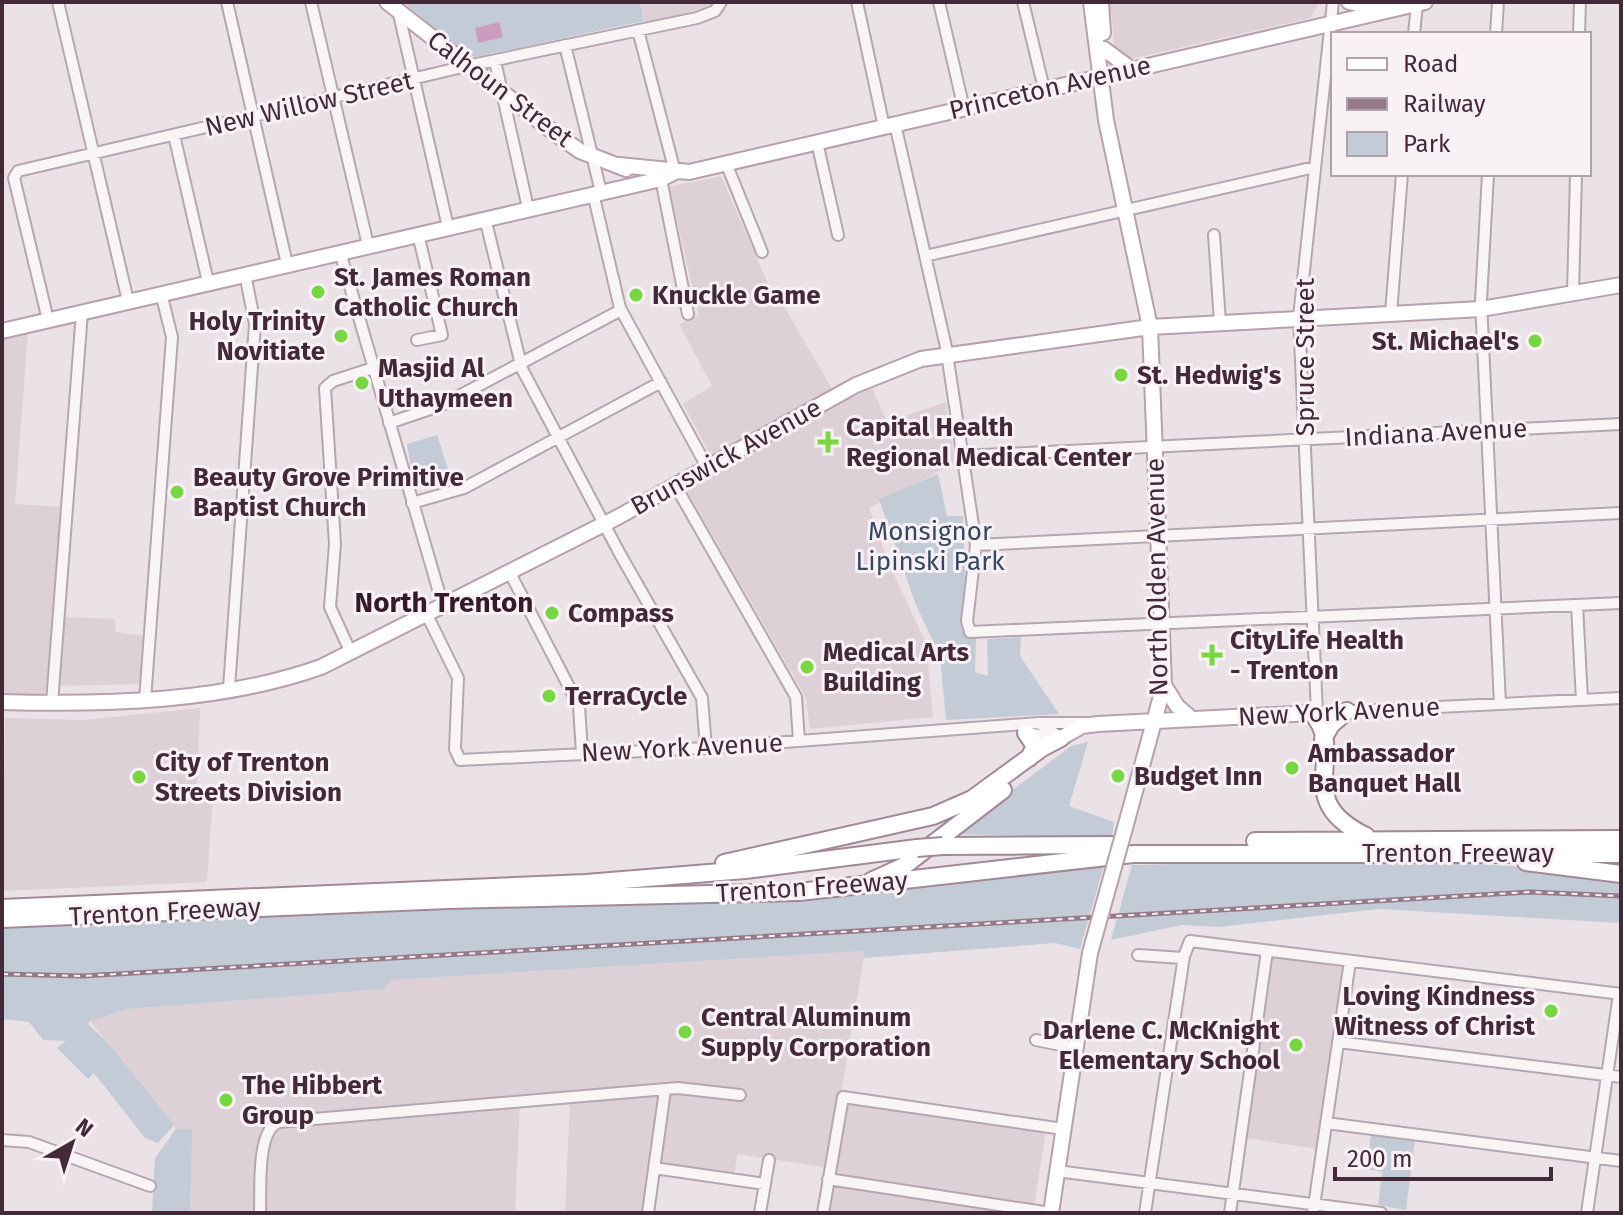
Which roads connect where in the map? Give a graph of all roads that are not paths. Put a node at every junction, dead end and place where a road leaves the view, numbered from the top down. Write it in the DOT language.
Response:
graph roads {
  1 [pos="58,2"];
  2 [pos="227,2"];
  3 [pos="311,2"];
  4 [pos="721,2"];
  5 [pos="857,2"];
  6 [pos="939,2"];
  7 [pos="1023,2"];
  8 [pos="1091,2"];
  9 [pos="1101,2"];
  10 [pos="1333,2"];
  11 [pos="1349,2"];
  12 [pos="1498,2"];
  13 [pos="1580,2"];
  14 [pos="1421,3"];
  15 [pos="394,5"];
  16 [pos="1389,10"];
  17 [pos="1330,24"];
  18 [pos="638,30"];
  19 [pos="1414,32"];
  20 [pos="1496,32"];
  21 [pos="1579,32"];
  22 [pos="565,45"];
  23 [pos="1104,49"];
  24 [pos="495,61"];
  25 [pos="467,66"];
  26 [pos="1131,69"];
  27 [pos="1101,77"];
  28 [pos="413,80"];
  29 [pos="1044,89"];
  30 [pos="502,93"];
  31 [pos="334,99"];
  32 [pos="964,109"];
  33 [pos="254,117"];
  34 [pos="890,125"];
  35 [pos="174,135"];
  36 [pos="817,142"];
  37 [pos="94,153"];
  38 [pos="591,155"];
  39 [pos="726,163"];
  40 [pos="1315,167"];
  41 [pos="668,176"];
  42 [pos="1402,176"];
  43 [pos="1488,176"];
  44 [pos="1576,176"];
  45 [pos="597,192"];
  46 [pos="528,208"];
  47 [pos="1126,210"];
  48 [pos="485,218"];
  49 [pos="448,227"];
  50 [pos="418,234"];
  51 [pos="838,235"];
  52 [pos="1214,235"];
  53 [pos="368,245"];
  54 [pos="340,252"];
  55 [pos="762,252"];
  56 [pos="925,256"];
  57 [pos="287,264"];
  58 [pos="245,274"];
  59 [pos="208,282"];
  60 [pos="1621,285"];
  61 [pos="161,293"];
  62 [pos="1573,293"];
  63 [pos="128,301"];
  64 [pos="1481,309"];
  65 [pos="82,312"];
  66 [pos="622,312"];
  67 [pos="1391,313"];
  68 [pos="688,314"];
  69 [pos="1299,317"];
  70 [pos="48,320"];
  71 [pos="1220,323"];
  72 [pos="1150,327"];
  73 [pos="2,331"];
  74 [pos="417,340"];
  75 [pos="947,355"];
  76 [pos="520,365"];
  77 [pos="373,368"];
  78 [pos="661,382"];
  79 [pos="389,423"];
  80 [pos="1621,424"];
  81 [pos="1487,430"];
  82 [pos="558,437"];
  83 [pos="1305,439"];
  84 [pos="1154,447"];
  85 [pos="963,456"];
  86 [pos="707,467"];
  87 [pos="675,485"];
  88 [pos="412,503"];
  89 [pos="1621,513"];
  90 [pos="1491,520"];
  91 [pos="604,524"];
  92 [pos="1309,529"];
  93 [pos="1158,536"];
  94 [pos="976,545"];
  95 [pos="510,573"];
  96 [pos="1621,603"];
  97 [pos="1577,605"];
  98 [pos="443,606"];
  99 [pos="1495,609"];
  100 [pos="427,615"];
  101 [pos="1313,617"];
  102 [pos="1162,625"];
  103 [pos="351,653"];
  104 [pos="1164,685"];
  105 [pos="229,688"];
  106 [pos="1621,698"];
  107 [pos="145,700"];
  108 [pos="1582,700"];
  109 [pos="2,702"];
  110 [pos="52,703"];
  111 [pos="1500,704"];
  112 [pos="1347,711"];
  113 [pos="1315,713"];
  114 [pos="1192,719"];
  115 [pos="1154,723"];
  116 [pos="1098,724"];
  117 [pos="1004,727"];
  118 [pos="1033,728"];
  119 [pos="1323,739"];
  120 [pos="799,741"];
  121 [pos="1056,743"];
  122 [pos="706,748"];
  123 [pos="582,753"];
  124 [pos="1029,758"];
  125 [pos="1375,838"];
  126 [pos="1621,839"];
  127 [pos="1428,852"];
  128 [pos="1621,854"];
  129 [pos="684,874"];
  130 [pos="1621,874"];
  131 [pos="852,888"];
  132 [pos="2,908"];
  133 [pos="2,919"];
  134 [pos="1267,951"];
  135 [pos="1138,955"];
  136 [pos="1183,958"];
  137 [pos="1350,961"];
  138 [pos="1620,994"];
  139 [pos="1036,1040"];
  140 [pos="1338,1042"];
  141 [pos="1075,1048"];
  142 [pos="1607,1076"];
  143 [pos="1621,1077"];
  144 [pos="665,1090"];
  145 [pos="740,1095"];
  146 [pos="1326,1123"];
  147 [pos="1063,1129"];
  148 [pos="2,1140"];
  149 [pos="1595,1157"];
  150 [pos="769,1160"];
  151 [pos="1621,1161"];
  152 [pos="654,1168"];
  153 [pos="1057,1171"];
  154 [pos="828,1179"];
  155 [pos="765,1184"];
  156 [pos="1149,1184"];
  157 [pos="150,1186"];
  158 [pos="1233,1195"];
  159 [pos="1314,1209"];
  160 [pos="260,1213"];
  161 [pos="648,1213"];
  162 [pos="760,1213"];
  163 [pos="823,1213"];
  164 [pos="1051,1213"];
  165 [pos="1145,1213"];
  166 [pos="1230,1213"];
  167 [pos="1381,1213"];
  168 [pos="1587,1213"];
  1 -- 37 [label="street"];
  2 -- 33 [label="street"];
  3 -- 31 [label="street"];
  4 -- 18 [label="street, New Willow Street"];
  5 -- 34 [label="street"];
  6 -- 32 [label="street"];
  7 -- 29 [label="street"];
  8 -- 27 [label="main road"];
  9 -- 23 [label="main road"];
  10 -- 17 [label="street, Spruce Street"];
  11 -- 16 [label="main road"];
  12 -- 20 [label="street"];
  13 -- 21 [label="street"];
  14 -- 16 [label="main road, Princeton Avenue"];
  14 -- 19 [label="street"];
  15 -- 25 [label="main road, Calhoun Street"];
  15 -- 28 [label="street"];
  16 -- 17 [label="main road, Princeton Avenue"];
  17 -- 26 [label="main road, Princeton Avenue"];
  17 -- 40 [label="street, Spruce Street"];
  18 -- 22 [label="street, New Willow Street"];
  18 -- 41 [label="street"];
  22 -- 24 [label="street, New Willow Street"];
  22 -- 38 [label="street"];
  23 -- 26 [label="main road"];
  23 -- 27 [label="main road"];
  24 -- 25 [label="street, New Willow Street"];
  24 -- 30 [label="street"];
  25 -- 28 [label="street, New Willow Street"];
  25 -- 30 [label="main road, Calhoun Street"];
  26 -- 27 [label="main road, Princeton Avenue"];
  27 -- 29 [label="main road, Princeton Avenue"];
  27 -- 47 [label="main road, North Olden Avenue"];
  28 -- 31 [label="street, New Willow Street"];
  28 -- 49 [label="street"];
  29 -- 32 [label="main road, Princeton Avenue"];
  30 -- 38 [label="main road, Calhoun Street"];
  30 -- 46 [label="street"];
  31 -- 33 [label="street, New Willow Street"];
  31 -- 53 [label="street"];
  32 -- 34 [label="main road, Princeton Avenue"];
  33 -- 35 [label="street, New Willow Street"];
  33 -- 57 [label="street"];
  34 -- 36 [label="main road, Princeton Avenue"];
  34 -- 56 [label="street"];
  35 -- 37 [label="street, New Willow Street"];
  35 -- 59 [label="street"];
  36 -- 39 [label="main road, Princeton Avenue"];
  36 -- 51 [label="street"];
  37 -- 63 [label="street"];
  37 -- 70 [label="street, New Willow Street"];
  38 -- 41 [label="main road, Calhoun Street"];
  38 -- 45 [label="street"];
  39 -- 41 [label="main road, Princeton Avenue"];
  39 -- 55 [label="street"];
  40 -- 47 [label="street"];
  40 -- 69 [label="street, Spruce Street"];
  41 -- 45 [label="main road, Princeton Avenue"];
  41 -- 68 [label="street"];
  42 -- 67 [label="street"];
  43 -- 64 [label="street"];
  44 -- 62 [label="street"];
  45 -- 46 [label="main road, Princeton Avenue"];
  45 -- 66 [label="street"];
  46 -- 48 [label="main road, Princeton Avenue"];
  47 -- 56 [label="street"];
  47 -- 72 [label="main road, North Olden Avenue"];
  48 -- 49 [label="main road, Princeton Avenue"];
  48 -- 76 [label="street"];
  49 -- 50 [label="main road, Princeton Avenue"];
  50 -- 53 [label="main road, Princeton Avenue"];
  50 -- 74 [label="street"];
  52 -- 71 [label="street"];
  53 -- 54 [label="main road, Princeton Avenue"];
  54 -- 57 [label="main road, Princeton Avenue"];
  54 -- 77 [label="street"];
  56 -- 75 [label="street"];
  57 -- 58 [label="main road, Princeton Avenue"];
  58 -- 59 [label="main road, Princeton Avenue"];
  58 -- 105 [label="street"];
  59 -- 61 [label="main road, Princeton Avenue"];
  60 -- 62 [label="main road, Brunswick Avenue"];
  61 -- 63 [label="main road, Princeton Avenue"];
  61 -- 107 [label="street"];
  62 -- 64 [label="main road, Brunswick Avenue"];
  63 -- 65 [label="main road, Princeton Avenue"];
  64 -- 67 [label="main road, Brunswick Avenue"];
  64 -- 81 [label="street"];
  65 -- 70 [label="main road, Princeton Avenue"];
  65 -- 110 [label="street"];
  66 -- 76 [label="street"];
  66 -- 78 [label="street"];
  67 -- 69 [label="main road, Brunswick Avenue"];
  69 -- 71 [label="main road, Brunswick Avenue"];
  69 -- 83 [label="street, Spruce Street"];
  70 -- 73 [label="main road, Princeton Avenue"];
  71 -- 72 [label="main road, Brunswick Avenue"];
  72 -- 75 [label="main road, Brunswick Avenue"];
  72 -- 84 [label="main road, North Olden Avenue"];
  75 -- 85 [label="street"];
  75 -- 86 [label="main road, Brunswick Avenue"];
  76 -- 79 [label="street"];
  76 -- 82 [label="street"];
  77 -- 79 [label="street"];
  77 -- 103 [label="street"];
  78 -- 82 [label="street"];
  78 -- 86 [label="street"];
  79 -- 88 [label="street"];
  80 -- 81 [label="street, Indiana Avenue"];
  81 -- 83 [label="street, Indiana Avenue"];
  81 -- 90 [label="street"];
  82 -- 88 [label="street"];
  82 -- 91 [label="street"];
  83 -- 84 [label="street, Indiana Avenue"];
  83 -- 92 [label="street, Spruce Street"];
  84 -- 85 [label="street, Indiana Avenue"];
  84 -- 93 [label="main road, North Olden Avenue"];
  85 -- 94 [label="street"];
  86 -- 87 [label="main road, Brunswick Avenue"];
  87 -- 91 [label="main road, Brunswick Avenue"];
  87 -- 120 [label="street"];
  88 -- 98 [label="street"];
  89 -- 90 [label="street"];
  90 -- 92 [label="street"];
  90 -- 99 [label="street"];
  91 -- 95 [label="main road, Brunswick Avenue"];
  91 -- 122 [label="street"];
  92 -- 93 [label="street"];
  92 -- 101 [label="street, Spruce Street"];
  93 -- 94 [label="street"];
  93 -- 102 [label="main road, North Olden Avenue"];
  94 -- 102 [label="street"];
  95 -- 98 [label="main road, Brunswick Avenue"];
  95 -- 123 [label="street"];
  96 -- 97 [label="street"];
  97 -- 99 [label="street"];
  97 -- 108 [label="street"];
  98 -- 100 [label="main road, Brunswick Avenue"];
  99 -- 101 [label="street"];
  99 -- 111 [label="street"];
  100 -- 103 [label="main road, Brunswick Avenue"];
  100 -- 123 [label="street, New York Avenue"];
  101 -- 102 [label="street"];
  101 -- 113 [label="street, Spruce Street"];
  102 -- 104 [label="main road, North Olden Avenue"];
  103 -- 105 [label="main road, Brunswick Avenue"];
  104 -- 114 [label="main road"];
  104 -- 115 [label="main road, North Olden Avenue"];
  105 -- 107 [label="main road, Brunswick Avenue"];
  106 -- 108 [label="street, New York Avenue"];
  107 -- 110 [label="main road, Brunswick Avenue"];
  108 -- 111 [label="street, New York Avenue"];
  109 -- 110 [label="main road, Brunswick Avenue"];
  111 -- 112 [label="street, New York Avenue"];
  112 -- 113 [label="street, New York Avenue"];
  112 -- 119 [label="highway"];
  113 -- 114 [label="main road, New York Avenue"];
  113 -- 119 [label="highway"];
  114 -- 115 [label="main road, New York Avenue"];
  115 -- 116 [label="main road, New York Avenue"];
  115 -- 141 [label="main road, North Olden Avenue, bridge"];
  116 -- 118 [label="street"];
  116 -- 121 [label="main road, New York Avenue"];
  117 -- 118 [label="street, New York Avenue"];
  117 -- 118 [label="street, New York Avenue"];
  117 -- 120 [label="street, New York Avenue"];
  118 -- 121 [label="street, New York Avenue"];
  118 -- 121 [label="street, New York Avenue"];
  118 -- 124 [label="highway"];
  119 -- 125 [label="highway"];
  120 -- 122 [label="street, New York Avenue"];
  121 -- 124 [label="highway"];
  121 -- 131 [label="highway"];
  122 -- 123 [label="street, New York Avenue"];
  124 -- 129 [label="highway"];
  125 -- 126 [label="highway, Trenton Freeway"];
  125 -- 129 [label="highway, Trenton Freeway, bridge"];
  127 -- 128 [label="highway, Trenton Freeway"];
  127 -- 130 [label="highway"];
  127 -- 131 [label="highway, Trenton Freeway"];
  129 -- 132 [label="highway, Trenton Freeway"];
  131 -- 133 [label="highway, Trenton Freeway"];
  134 -- 136 [label="street"];
  134 -- 137 [label="street"];
  134 -- 158 [label="street"];
  135 -- 136 [label="street"];
  136 -- 156 [label="street"];
  137 -- 138 [label="street"];
  137 -- 140 [label="street"];
  138 -- 142 [label="street"];
  139 -- 141 [label="street"];
  140 -- 142 [label="street"];
  140 -- 146 [label="street"];
  141 -- 147 [label="main road, North Olden Avenue"];
  142 -- 143 [label="street"];
  142 -- 149 [label="street"];
  144 -- 145 [label="street"];
  144 -- 152 [label="street"];
  144 -- 160 [label="street"];
  146 -- 149 [label="street"];
  146 -- 159 [label="street"];
  147 -- 153 [label="main road, North Olden Avenue"];
  147 -- 154 [label="street"];
  148 -- 157 [label="street"];
  149 -- 151 [label="street"];
  149 -- 168 [label="street"];
  150 -- 155 [label="street"];
  152 -- 155 [label="street"];
  152 -- 161 [label="street"];
  153 -- 156 [label="street"];
  153 -- 164 [label="main road, North Olden Avenue"];
  154 -- 163 [label="street"];
  154 -- 164 [label="street"];
  155 -- 162 [label="street"];
  156 -- 158 [label="street"];
  156 -- 165 [label="street"];
  158 -- 159 [label="street"];
  158 -- 166 [label="street"];
  159 -- 167 [label="street"];
}
